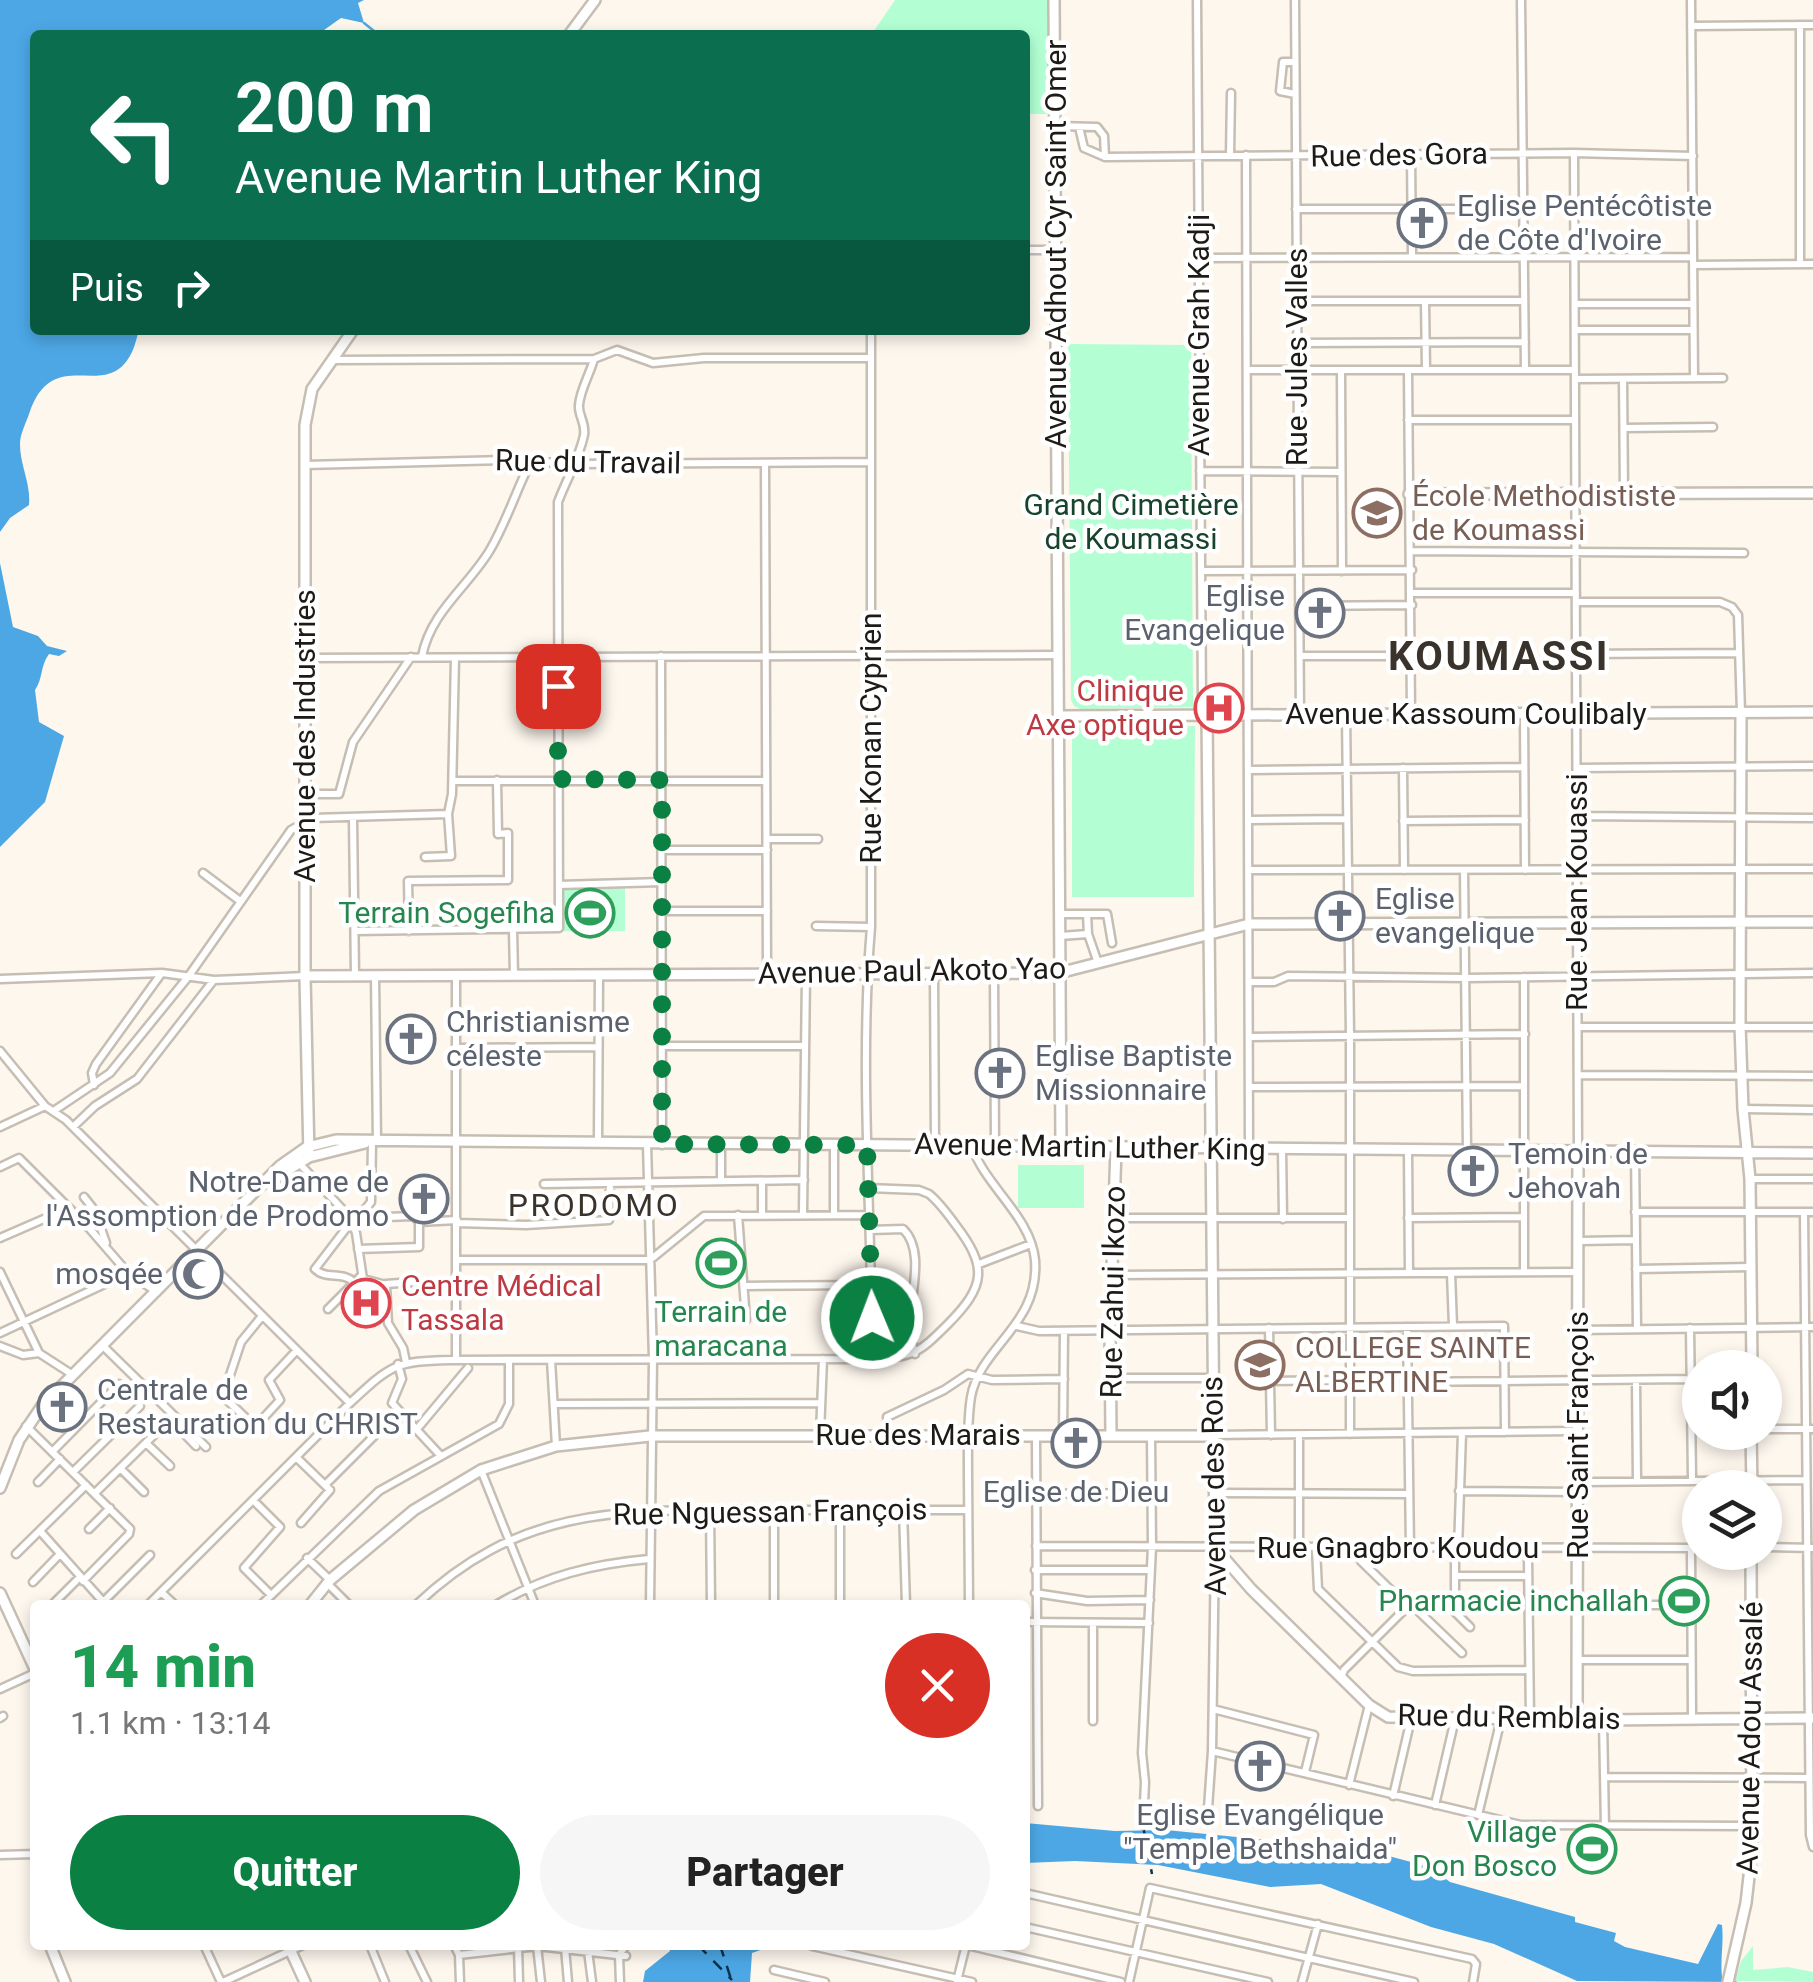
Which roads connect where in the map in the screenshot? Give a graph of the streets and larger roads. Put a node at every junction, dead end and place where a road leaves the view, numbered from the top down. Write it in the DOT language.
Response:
graph roads {
  1 [pos="595,0"];
  2 [pos="1054,0"];
  3 [pos="1197,0"];
  4 [pos="1294,0"];
  5 [pos="1521,0"];
  6 [pos="1691,0"];
  7 [pos="1800,25"];
  8 [pos="1813,25"];
  9 [pos="1692,26"];
  10 [pos="573,30"];
  11 [pos="1295,62"];
  12 [pos="1231,92"];
  13 [pos="1295,94"];
  14 [pos="1056,126"];
  15 [pos="1079,127"];
  16 [pos="1574,153"];
  17 [pos="1411,154"];
  18 [pos="1523,154"];
  19 [pos="1246,155"];
  20 [pos="1105,156"];
  21 [pos="1199,156"];
  22 [pos="1230,156"];
  23 [pos="1295,156"];
  24 [pos="1693,156"];
  25 [pos="1296,209"];
  26 [pos="1412,209"];
  27 [pos="1523,209"];
  28 [pos="1693,211"];
  29 [pos="1574,212"];
  30 [pos="1030,250"];
  31 [pos="1057,250"];
  32 [pos="1412,257"];
  33 [pos="1524,257"];
  34 [pos="1574,257"];
  35 [pos="1198,258"];
  36 [pos="1247,258"];
  37 [pos="1296,258"];
  38 [pos="1693,261"];
  39 [pos="1800,264"];
  40 [pos="1813,264"];
  41 [pos="1524,300"];
  42 [pos="1297,301"];
  43 [pos="1425,301"];
  44 [pos="1574,304"];
  45 [pos="1694,304"];
  46 [pos="1574,330"];
  47 [pos="1694,330"];
  48 [pos="350,335"];
  49 [pos="871,335"];
  50 [pos="1426,342"];
  51 [pos="1525,342"];
  52 [pos="1297,343"];
  53 [pos="871,358"];
  54 [pos="594,359"];
  55 [pos="332,360"];
  56 [pos="1247,370"];
  57 [pos="1298,370"];
  58 [pos="1341,370"];
  59 [pos="1408,370"];
  60 [pos="1426,370"];
  61 [pos="1525,370"];
  62 [pos="1575,374"];
  63 [pos="1623,378"];
  64 [pos="1694,378"];
  65 [pos="1722,378"];
  66 [pos="1408,420"];
  67 [pos="1575,420"];
  68 [pos="1624,428"];
  69 [pos="1713,428"];
  70 [pos="871,462"];
  71 [pos="530,463"];
  72 [pos="576,464"];
  73 [pos="766,464"];
  74 [pos="305,465"];
  75 [pos="1200,471"];
  76 [pos="1248,471"];
  77 [pos="1298,472"];
  78 [pos="1341,472"];
  79 [pos="1813,493"];
  80 [pos="1409,494"];
  81 [pos="1576,494"];
  82 [pos="1624,494"];
  83 [pos="1576,550"];
  84 [pos="1412,551"];
  85 [pos="1744,553"];
  86 [pos="1412,570"];
  87 [pos="1201,571"];
  88 [pos="1248,571"];
  89 [pos="1299,571"];
  90 [pos="1342,571"];
  91 [pos="1412,593"];
  92 [pos="1576,598"];
  93 [pos="1412,605"];
  94 [pos="1299,606"];
  95 [pos="1740,653"];
  96 [pos="1576,654"];
  97 [pos="558,655"];
  98 [pos="766,655"];
  99 [pos="1058,655"];
  100 [pos="412,656"];
  101 [pos="422,656"];
  102 [pos="661,656"];
  103 [pos="871,656"];
  104 [pos="1300,656"];
  105 [pos="1411,656"];
  106 [pos="305,658"];
  107 [pos="455,658"];
  108 [pos="1741,712"];
  109 [pos="1813,712"];
  110 [pos="1576,713"];
  111 [pos="1346,714"];
  112 [pos="1411,714"];
  113 [pos="1524,714"];
  114 [pos="1207,715"];
  115 [pos="1248,715"];
  116 [pos="1300,715"];
  117 [pos="1060,716"];
  118 [pos="1742,766"];
  119 [pos="1813,766"];
  120 [pos="1524,767"];
  121 [pos="1402,768"];
  122 [pos="1577,768"];
  123 [pos="1346,769"];
  124 [pos="1248,770"];
  125 [pos="558,779"];
  126 [pos="497,780"];
  127 [pos="662,780"];
  128 [pos="766,780"];
  129 [pos="453,781"];
  130 [pos="306,799"];
  131 [pos="448,814"];
  132 [pos="1577,816"];
  133 [pos="353,818"];
  134 [pos="1742,818"];
  135 [pos="1813,818"];
  136 [pos="1347,819"];
  137 [pos="306,820"];
  138 [pos="1248,820"];
  139 [pos="1525,820"];
  140 [pos="1403,821"];
  141 [pos="766,839"];
  142 [pos="818,839"];
  143 [pos="662,850"];
  144 [pos="766,850"];
  145 [pos="425,857"];
  146 [pos="1741,869"];
  147 [pos="1813,869"];
  148 [pos="1249,870"];
  149 [pos="1348,870"];
  150 [pos="1404,870"];
  151 [pos="1464,870"];
  152 [pos="1526,870"];
  153 [pos="1577,870"];
  154 [pos="203,873"];
  155 [pos="662,882"];
  156 [pos="558,885"];
  157 [pos="240,901"];
  158 [pos="662,911"];
  159 [pos="767,911"];
  160 [pos="1059,914"];
  161 [pos="1087,914"];
  162 [pos="1464,921"];
  163 [pos="1741,921"];
  164 [pos="1578,922"];
  165 [pos="1813,922"];
  166 [pos="1249,924"];
  167 [pos="1348,924"];
  168 [pos="816,926"];
  169 [pos="871,927"];
  170 [pos="513,929"];
  171 [pos="354,931"];
  172 [pos="408,931"];
  173 [pos="1088,934"];
  174 [pos="1209,934"];
  175 [pos="1059,936"];
  176 [pos="1112,943"];
  177 [pos="1098,963"];
  178 [pos="162,973"];
  179 [pos="1813,973"];
  180 [pos="662,974"];
  181 [pos="868,974"];
  182 [pos="934,974"];
  183 [pos="994,974"];
  184 [pos="1059,974"];
  185 [pos="1578,974"];
  186 [pos="1741,974"];
  187 [pos="374,975"];
  188 [pos="456,975"];
  189 [pos="599,975"];
  190 [pos="767,975"];
  191 [pos="806,975"];
  192 [pos="305,976"];
  193 [pos="355,976"];
  194 [pos="514,976"];
  195 [pos="188,977"];
  196 [pos="1349,977"];
  197 [pos="1524,977"];
  198 [pos="0,978"];
  199 [pos="1466,978"];
  200 [pos="214,980"];
  201 [pos="1249,982"];
  202 [pos="1740,1025"];
  203 [pos="1578,1026"];
  204 [pos="1813,1026"];
  205 [pos="1525,1034"];
  206 [pos="1466,1035"];
  207 [pos="1249,1036"];
  208 [pos="1350,1036"];
  209 [pos="662,1046"];
  210 [pos="804,1046"];
  211 [pos="598,1047"];
  212 [pos="458,1048"];
  213 [pos="0,1051"];
  214 [pos="1579,1075"];
  215 [pos="1742,1076"];
  216 [pos="1813,1076"];
  217 [pos="94,1086"];
  218 [pos="1349,1086"];
  219 [pos="1467,1086"];
  220 [pos="1524,1086"];
  221 [pos="1249,1087"];
  222 [pos="45,1106"];
  223 [pos="1743,1109"];
  224 [pos="56,1110"];
  225 [pos="1813,1110"];
  226 [pos="73,1126"];
  227 [pos="0,1127"];
  228 [pos="372,1142"];
  229 [pos="456,1143"];
  230 [pos="598,1144"];
  231 [pos="647,1144"];
  232 [pos="662,1144"];
  233 [pos="721,1145"];
  234 [pos="867,1145"];
  235 [pos="804,1146"];
  236 [pos="834,1146"];
  237 [pos="935,1146"];
  238 [pos="972,1147"];
  239 [pos="995,1147"];
  240 [pos="1061,1148"];
  241 [pos="1116,1148"];
  242 [pos="1212,1149"];
  243 [pos="1250,1149"];
  244 [pos="1282,1149"];
  245 [pos="1348,1150"];
  246 [pos="1408,1150"];
  247 [pos="1467,1150"];
  248 [pos="1524,1151"];
  249 [pos="1578,1151"];
  250 [pos="308,1152"];
  251 [pos="1635,1152"];
  252 [pos="1813,1152"];
  253 [pos="1748,1153"];
  254 [pos="297,1158"];
  255 [pos="0,1167"];
  256 [pos="1750,1179"];
  257 [pos="1813,1179"];
  258 [pos="762,1180"];
  259 [pos="804,1180"];
  260 [pos="721,1181"];
  261 [pos="648,1183"];
  262 [pos="544,1184"];
  263 [pos="610,1184"];
  264 [pos="868,1188"];
  265 [pos="84,1196"];
  266 [pos="69,1208"];
  267 [pos="1750,1211"];
  268 [pos="1636,1212"];
  269 [pos="1804,1212"];
  270 [pos="1813,1212"];
  271 [pos="348,1213"];
  272 [pos="762,1214"];
  273 [pos="803,1214"];
  274 [pos="738,1215"];
  275 [pos="834,1215"];
  276 [pos="868,1215"];
  277 [pos="386,1217"];
  278 [pos="1524,1217"];
  279 [pos="1115,1218"];
  280 [pos="1212,1218"];
  281 [pos="1283,1218"];
  282 [pos="1349,1218"];
  283 [pos="1408,1218"];
  284 [pos="457,1221"];
  285 [pos="351,1222"];
  286 [pos="420,1222"];
  287 [pos="870,1230"];
  288 [pos="0,1238"];
  289 [pos="1636,1240"];
  290 [pos="1578,1241"];
  291 [pos="1031,1244"];
  292 [pos="1809,1248"];
  293 [pos="358,1249"];
  294 [pos="107,1250"];
  295 [pos="198,1251"];
  296 [pos="458,1260"];
  297 [pos="650,1260"];
  298 [pos="979,1264"];
  299 [pos="1750,1268"];
  300 [pos="1636,1269"];
  301 [pos="0,1272"];
  302 [pos="1524,1272"];
  303 [pos="1579,1272"];
  304 [pos="128,1273"];
  305 [pos="1349,1273"];
  306 [pos="1408,1273"];
  307 [pos="1451,1273"];
  308 [pos="1111,1274"];
  309 [pos="1212,1274"];
  310 [pos="362,1275"];
  311 [pos="1809,1281"];
  312 [pos="354,1282"];
  313 [pos="414,1282"];
  314 [pos="385,1284"];
  315 [pos="872,1285"];
  316 [pos="746,1286"];
  317 [pos="157,1292"];
  318 [pos="328,1309"];
  319 [pos="262,1316"];
  320 [pos="911,1318"];
  321 [pos="746,1320"];
  322 [pos="872,1320"];
  323 [pos="23,1322"];
  324 [pos="1017,1326"];
  325 [pos="1407,1327"];
  326 [pos="1453,1327"];
  327 [pos="1752,1327"];
  328 [pos="1809,1327"];
  329 [pos="1270,1328"];
  330 [pos="1350,1328"];
  331 [pos="1690,1328"];
  332 [pos="1212,1329"];
  333 [pos="1637,1329"];
  334 [pos="1064,1330"];
  335 [pos="1110,1330"];
  336 [pos="1579,1330"];
  337 [pos="0,1333"];
  338 [pos="0,1346"];
  339 [pos="103,1346"];
  340 [pos="297,1350"];
  341 [pos="1690,1350"];
  342 [pos="1752,1350"];
  343 [pos="40,1353"];
  344 [pos="915,1354"];
  345 [pos="652,1359"];
  346 [pos="823,1359"];
  347 [pos="872,1359"];
  348 [pos="456,1360"];
  349 [pos="552,1360"];
  350 [pos="508,1361"];
  351 [pos="402,1363"];
  352 [pos="468,1368"];
  353 [pos="73,1375"];
  354 [pos="979,1376"];
  355 [pos="1111,1378"];
  356 [pos="1213,1378"];
  357 [pos="1064,1379"];
  358 [pos="1682,1379"];
  359 [pos="1350,1380"];
  360 [pos="1580,1380"];
  361 [pos="1636,1380"];
  362 [pos="1270,1381"];
  363 [pos="1504,1381"];
  364 [pos="1408,1382"];
  365 [pos="119,1384"];
  366 [pos="652,1402"];
  367 [pos="821,1403"];
  368 [pos="350,1404"];
  369 [pos="554,1404"];
  370 [pos="140,1406"];
  371 [pos="398,1411"];
  372 [pos="26,1426"];
  373 [pos="1782,1428"];
  374 [pos="417,1429"];
  375 [pos="1809,1429"];
  376 [pos="1462,1432"];
  377 [pos="1505,1432"];
  378 [pos="1578,1432"];
  379 [pos="1409,1433"];
  380 [pos="820,1434"];
  381 [pos="968,1434"];
  382 [pos="1036,1434"];
  383 [pos="1299,1434"];
  384 [pos="1350,1434"];
  385 [pos="888,1435"];
  386 [pos="1063,1435"];
  387 [pos="1152,1435"];
  388 [pos="1271,1435"];
  389 [pos="650,1436"];
  390 [pos="1110,1436"];
  391 [pos="1214,1436"];
  392 [pos="146,1442"];
  393 [pos="196,1446"];
  394 [pos="556,1446"];
  395 [pos="206,1447"];
  396 [pos="52,1452"];
  397 [pos="440,1455"];
  398 [pos="296,1457"];
  399 [pos="60,1459"];
  400 [pos="170,1466"];
  401 [pos="120,1468"];
  402 [pos="481,1470"];
  403 [pos="73,1472"];
  404 [pos="1682,1479"];
  405 [pos="1636,1480"];
  406 [pos="1806,1480"];
  407 [pos="1782,1481"];
  408 [pos="38,1482"];
  409 [pos="1,1484"];
  410 [pos="86,1484"];
  411 [pos="326,1484"];
  412 [pos="1578,1487"];
  413 [pos="144,1492"];
  414 [pos="1458,1492"];
  415 [pos="95,1493"];
  416 [pos="1152,1493"];
  417 [pos="1214,1493"];
  418 [pos="1299,1493"];
  419 [pos="1036,1494"];
  420 [pos="1408,1494"];
  421 [pos="254,1501"];
  422 [pos="110,1508"];
  423 [pos="648,1510"];
  424 [pos="710,1510"];
  425 [pos="774,1510"];
  426 [pos="840,1510"];
  427 [pos="903,1510"];
  428 [pos="968,1510"];
  429 [pos="301,1523"];
  430 [pos="89,1530"];
  431 [pos="40,1531"];
  432 [pos="511,1540"];
  433 [pos="1036,1546"];
  434 [pos="1215,1546"];
  435 [pos="1152,1547"];
  436 [pos="1458,1548"];
  437 [pos="1531,1548"];
  438 [pos="1577,1548"];
  439 [pos="1682,1548"];
  440 [pos="1782,1548"];
  441 [pos="1809,1548"];
  442 [pos="1299,1549"];
  443 [pos="1316,1549"];
  444 [pos="1410,1549"];
  445 [pos="16,1554"];
  446 [pos="60,1554"];
  447 [pos="150,1556"];
  448 [pos="307,1558"];
  449 [pos="1455,1558"];
  450 [pos="649,1559"];
  451 [pos="1361,1561"];
  452 [pos="1036,1570"];
  453 [pos="1151,1570"];
  454 [pos="1693,1570"];
  455 [pos="1751,1570"];
  456 [pos="1455,1576"];
  457 [pos="1528,1576"];
  458 [pos="82,1579"];
  459 [pos="33,1582"];
  460 [pos="328,1582"];
  461 [pos="528,1586"];
  462 [pos="161,1592"];
  463 [pos="0,1593"];
  464 [pos="1035,1593"];
  465 [pos="271,1595"];
  466 [pos="1455,1597"];
  467 [pos="58,1600"];
  468 [pos="99,1600"];
  469 [pos="104,1600"];
  470 [pos="153,1600"];
  471 [pos="170,1600"];
  472 [pos="266,1600"];
  473 [pos="314,1600"];
  474 [pos="344,1600"];
  475 [pos="422,1600"];
  476 [pos="504,1600"];
  477 [pos="533,1600"];
  478 [pos="650,1600"];
  479 [pos="711,1600"];
  480 [pos="774,1600"];
  481 [pos="840,1600"];
  482 [pos="906,1600"];
  483 [pos="969,1600"];
  484 [pos="1150,1600"];
  485 [pos="1810,1604"];
  486 [pos="1409,1605"];
  487 [pos="1577,1605"];
  488 [pos="1691,1605"];
  489 [pos="1030,1622"];
  490 [pos="1035,1622"];
  491 [pos="1093,1623"];
  492 [pos="1149,1623"];
  493 [pos="1470,1627"];
  494 [pos="1372,1642"];
  495 [pos="1462,1652"];
  496 [pos="30,1660"];
  497 [pos="1577,1660"];
  498 [pos="1691,1660"];
  499 [pos="1809,1660"];
  500 [pos="1529,1670"];
  501 [pos="30,1674"];
  502 [pos="1341,1678"];
  503 [pos="0,1689"];
  504 [pos="1369,1705"];
  505 [pos="1213,1709"];
  506 [pos="1752,1718"];
  507 [pos="1810,1718"];
  508 [pos="1411,1719"];
  509 [pos="1455,1719"];
  510 [pos="1501,1719"];
  511 [pos="1530,1719"];
  512 [pos="1692,1719"];
  513 [pos="1577,1720"];
  514 [pos="1604,1720"];
  515 [pos="1093,1721"];
  516 [pos="1212,1751"];
  517 [pos="1305,1772"];
  518 [pos="1604,1777"];
  519 [pos="1753,1777"];
  520 [pos="1808,1778"];
  521 [pos="1349,1784"];
  522 [pos="1393,1796"];
  523 [pos="1435,1805"];
  524 [pos="1038,1806"];
  525 [pos="1478,1815"];
  526 [pos="1207,1823"];
  527 [pos="1143,1825"];
  528 [pos="1752,1826"];
  529 [pos="1606,1828"];
  530 [pos="1812,1834"];
  531 [pos="1813,1847"];
  532 [pos="0,1854"];
  533 [pos="30,1854"];
  534 [pos="1030,1894"];
  535 [pos="1143,1920"];
  536 [pos="1318,1924"];
  537 [pos="1030,1928"];
  538 [pos="52,1950"];
  539 [pos="206,1950"];
  540 [pos="285,1950"];
  541 [pos="290,1950"];
  542 [pos="372,1950"];
  543 [pos="411,1950"];
  544 [pos="456,1950"];
  545 [pos="494,1950"];
  546 [pos="517,1950"];
  547 [pos="538,1950"];
  548 [pos="566,1950"];
  549 [pos="592,1950"];
  550 [pos="597,1950"];
  551 [pos="624,1950"];
  552 [pos="829,1950"];
  553 [pos="965,1950"];
  554 [pos="987,1950"];
  555 [pos="1135,1953"];
  556 [pos="622,1955"];
  557 [pos="459,1956"];
  558 [pos="1308,1957"];
  559 [pos="774,1970"];
  560 [pos="795,1978"];
  561 [pos="957,1980"];
  562 [pos="65,1982"];
  563 [pos="222,1982"];
  564 [pos="305,1982"];
  565 [pos="385,1982"];
  566 [pos="427,1982"];
  567 [pos="460,1982"];
  568 [pos="519,1982"];
  569 [pos="540,1982"];
  570 [pos="568,1982"];
  571 [pos="592,1982"];
  572 [pos="620,1982"];
  573 [pos="825,1982"];
  574 [pos="972,1982"];
  575 [pos="1125,1982"];
  576 [pos="1268,1982"];
  577 [pos="1302,1982"];
  578 [pos="1414,1982"];
  579 [pos="1473,1982"];
  580 [pos="1728,1982"];
  1 -- 10 [label="street"];
  2 -- 14 [label="street, Avenue Adhout Cyr Saint Omer"];
  3 -- 21 [label="street, Avenue Grah Kadji"];
  4 -- 11 [label="street, Rue Jules Valles"];
  5 -- 18 [label="street"];
  6 -- 9 [label="street"];
  7 -- 8 [label="street"];
  7 -- 9 [label="street"];
  7 -- 39 [label="street"];
  9 -- 24 [label="street"];
  11 -- 13 [label="street, Rue Jules Valles"];
  11 -- 13 [label="street"];
  12 -- 22 [label="street"];
  13 -- 23 [label="street, Rue Jules Valles"];
  14 -- 15 [label="street"];
  14 -- 31 [label="street, Avenue Adhout Cyr Saint Omer"];
  15 -- 20 [label="street"];
  15 -- 20 [label="street"];
  16 -- 18 [label="street, Rue des Gora"];
  16 -- 24 [label="street, Rue des Gora"];
  16 -- 29 [label="street, Rue Jean Kouassi"];
  17 -- 18 [label="street, Rue des Gora"];
  17 -- 23 [label="street, Rue des Gora"];
  17 -- 26 [label="street"];
  18 -- 27 [label="street"];
  19 -- 22 [label="street, Rue des Gora"];
  19 -- 23 [label="street, Rue des Gora"];
  19 -- 36 [label="street"];
  20 -- 21 [label="street, Rue des Gora"];
  21 -- 22 [label="street, Rue des Gora"];
  21 -- 35 [label="street, Avenue Grah Kadji"];
  23 -- 25 [label="street, Rue Jules Valles"];
  24 -- 28 [label="street"];
  25 -- 26 [label="street"];
  25 -- 37 [label="street, Rue Jules Valles"];
  26 -- 27 [label="street"];
  26 -- 32 [label="street"];
  27 -- 33 [label="street"];
  28 -- 29 [label="street"];
  28 -- 38 [label="street"];
  29 -- 34 [label="street, Rue Jean Kouassi"];
  30 -- 31 [label="street"];
  31 -- 99 [label="street, Avenue Adhout Cyr Saint Omer"];
  32 -- 33 [label="street"];
  32 -- 37 [label="street"];
  33 -- 34 [label="street"];
  33 -- 41 [label="street"];
  34 -- 38 [label="street"];
  34 -- 44 [label="street, Rue Jean Kouassi"];
  35 -- 36 [label="street"];
  35 -- 75 [label="street, Avenue Grah Kadji"];
  36 -- 37 [label="street"];
  36 -- 56 [label="street"];
  37 -- 42 [label="street, Rue Jules Valles"];
  38 -- 39 [label="street"];
  38 -- 45 [label="street"];
  39 -- 40 [label="street"];
  41 -- 43 [label="street"];
  41 -- 51 [label="street"];
  42 -- 43 [label="street"];
  42 -- 52 [label="street, Rue Jules Valles"];
  43 -- 50 [label="street"];
  44 -- 45 [label="street"];
  44 -- 46 [label="street, Rue Jean Kouassi"];
  45 -- 47 [label="street"];
  46 -- 47 [label="street"];
  46 -- 62 [label="street, Rue Jean Kouassi"];
  47 -- 64 [label="street"];
  48 -- 55 [label="street, Avenue des Industries"];
  49 -- 53 [label="street, Rue Konan Cyprien"];
  50 -- 51 [label="street"];
  50 -- 52 [label="street"];
  50 -- 60 [label="street"];
  51 -- 61 [label="street"];
  52 -- 57 [label="street, Rue Jules Valles"];
  53 -- 54 [label="street"];
  53 -- 70 [label="street, Rue Konan Cyprien"];
  54 -- 55 [label="street"];
  54 -- 72 [label="street"];
  55 -- 74 [label="street, Avenue des Industries"];
  56 -- 57 [label="street"];
  56 -- 76 [label="street"];
  57 -- 58 [label="street"];
  57 -- 77 [label="street, Rue Jules Valles"];
  58 -- 59 [label="street"];
  58 -- 78 [label="street"];
  59 -- 60 [label="street"];
  59 -- 66 [label="street"];
  60 -- 61 [label="street"];
  61 -- 62 [label="street"];
  62 -- 63 [label="street"];
  62 -- 67 [label="street, Rue Jean Kouassi"];
  63 -- 64 [label="street"];
  63 -- 68 [label="street"];
  64 -- 65 [label="street"];
  66 -- 67 [label="street"];
  66 -- 80 [label="street"];
  67 -- 81 [label="street, Rue Jean Kouassi"];
  68 -- 69 [label="street"];
  68 -- 82 [label="street"];
  70 -- 73 [label="street, Rue du Travail"];
  70 -- 103 [label="street, Rue Konan Cyprien"];
  71 -- 72 [label="street, Rue du Travail"];
  71 -- 74 [label="street, Rue du Travail"];
  71 -- 101 [label="street"];
  72 -- 73 [label="street, Rue du Travail"];
  72 -- 97 [label="street"];
  73 -- 98 [label="street"];
  74 -- 106 [label="street, Avenue des Industries"];
  75 -- 76 [label="street"];
  75 -- 87 [label="street, Avenue Grah Kadji"];
  76 -- 77 [label="street"];
  76 -- 88 [label="street"];
  77 -- 78 [label="street"];
  77 -- 89 [label="street, Rue Jules Valles"];
  78 -- 90 [label="street"];
  79 -- 82 [label="street"];
  80 -- 81 [label="street"];
  80 -- 84 [label="street"];
  81 -- 82 [label="street"];
  81 -- 83 [label="street, Rue Jean Kouassi"];
  83 -- 84 [label="street"];
  83 -- 85 [label="street"];
  83 -- 92 [label="street, Rue Jean Kouassi"];
  84 -- 86 [label="street"];
  86 -- 90 [label="street"];
  86 -- 91 [label="street"];
  87 -- 88 [label="street"];
  87 -- 114 [label="street, Avenue Grah Kadji"];
  88 -- 89 [label="street"];
  88 -- 115 [label="street"];
  89 -- 90 [label="street"];
  89 -- 94 [label="street, Rue Jules Valles"];
  91 -- 92 [label="street"];
  91 -- 93 [label="street"];
  92 -- 95 [label="street"];
  92 -- 96 [label="street, Rue Jean Kouassi"];
  93 -- 94 [label="street"];
  93 -- 105 [label="street"];
  94 -- 104 [label="street, Rue Jules Valles"];
  95 -- 96 [label="street"];
  95 -- 108 [label="street"];
  96 -- 110 [label="street, Rue Jean Kouassi"];
  97 -- 102 [label="street"];
  97 -- 107 [label="street"];
  97 -- 125 [label="street"];
  98 -- 102 [label="street"];
  98 -- 103 [label="street"];
  98 -- 128 [label="street"];
  99 -- 103 [label="street"];
  99 -- 117 [label="street, Avenue Adhout Cyr Saint Omer"];
  100 -- 101 [label="street"];
  100 -- 106 [label="street"];
  100 -- 130 [label="street"];
  101 -- 107 [label="street"];
  102 -- 127 [label="street"];
  103 -- 169 [label="street, Rue Konan Cyprien"];
  104 -- 105 [label="street"];
  104 -- 116 [label="street, Rue Jules Valles"];
  105 -- 112 [label="street"];
  106 -- 130 [label="street, Avenue des Industries"];
  107 -- 129 [label="street"];
  108 -- 109 [label="street, Avenue Kassoum Coulibaly"];
  108 -- 110 [label="street, Avenue Kassoum Coulibaly"];
  108 -- 118 [label="street"];
  110 -- 113 [label="street, Avenue Kassoum Coulibaly"];
  110 -- 122 [label="street, Rue Jean Kouassi"];
  111 -- 112 [label="street, Avenue Kassoum Coulibaly"];
  111 -- 116 [label="street, Avenue Kassoum Coulibaly"];
  111 -- 123 [label="street"];
  112 -- 113 [label="street, Avenue Kassoum Coulibaly"];
  113 -- 120 [label="street"];
  114 -- 115 [label="street, Avenue Kassoum Coulibaly"];
  114 -- 117 [label="street, Avenue Kassoum Coulibaly"];
  114 -- 174 [label="street, Avenue Grah Kadji"];
  115 -- 116 [label="street, Avenue Kassoum Coulibaly"];
  115 -- 124 [label="street"];
  117 -- 160 [label="street, Avenue Adhout Cyr Saint Omer"];
  118 -- 119 [label="street"];
  118 -- 122 [label="street"];
  118 -- 134 [label="street"];
  120 -- 121 [label="street"];
  120 -- 139 [label="street"];
  121 -- 123 [label="street"];
  121 -- 140 [label="street"];
  122 -- 132 [label="street, Rue Jean Kouassi"];
  123 -- 124 [label="street"];
  123 -- 136 [label="street"];
  124 -- 138 [label="street"];
  125 -- 126 [label="street"];
  125 -- 127 [label="street"];
  125 -- 156 [label="street"];
  126 -- 129 [label="street"];
  126 -- 172 [label="street"];
  127 -- 128 [label="street"];
  127 -- 143 [label="street"];
  128 -- 141 [label="street"];
  129 -- 131 [label="street"];
  130 -- 137 [label="street, Avenue des Industries"];
  131 -- 133 [label="street"];
  131 -- 145 [label="street"];
  132 -- 134 [label="street"];
  132 -- 153 [label="street, Rue Jean Kouassi"];
  133 -- 137 [label="street"];
  133 -- 171 [label="street"];
  134 -- 135 [label="street"];
  134 -- 146 [label="street"];
  136 -- 138 [label="street"];
  136 -- 149 [label="street"];
  137 -- 157 [label="street"];
  137 -- 192 [label="street, Avenue des Industries"];
  138 -- 148 [label="street"];
  139 -- 140 [label="street"];
  139 -- 152 [label="street"];
  140 -- 150 [label="street"];
  141 -- 142 [label="street"];
  141 -- 144 [label="street"];
  143 -- 144 [label="street"];
  143 -- 155 [label="street"];
  144 -- 159 [label="street"];
  146 -- 147 [label="street"];
  146 -- 153 [label="street"];
  146 -- 163 [label="street"];
  148 -- 149 [label="street"];
  148 -- 166 [label="street"];
  149 -- 150 [label="street"];
  149 -- 167 [label="street"];
  150 -- 151 [label="street"];
  151 -- 152 [label="street"];
  151 -- 162 [label="street"];
  152 -- 153 [label="street"];
  153 -- 164 [label="street, Rue Jean Kouassi"];
  154 -- 157 [label="street"];
  155 -- 156 [label="street"];
  155 -- 158 [label="street"];
  156 -- 170 [label="street"];
  157 -- 195 [label="street"];
  158 -- 159 [label="street"];
  158 -- 180 [label="street"];
  159 -- 190 [label="street"];
  160 -- 161 [label="street"];
  160 -- 175 [label="street, Avenue Adhout Cyr Saint Omer"];
  161 -- 173 [label="street"];
  161 -- 176 [label="street"];
  162 -- 164 [label="street, Avenue Paul Akoto Yao"];
  162 -- 167 [label="street, Avenue Paul Akoto Yao"];
  162 -- 199 [label="street"];
  163 -- 164 [label="street, Avenue Paul Akoto Yao"];
  163 -- 165 [label="street, Avenue Paul Akoto Yao"];
  163 -- 186 [label="street"];
  164 -- 185 [label="street, Rue Jean Kouassi"];
  166 -- 167 [label="street, Avenue Paul Akoto Yao"];
  166 -- 174 [label="street, Avenue Paul Akoto Yao"];
  166 -- 201 [label="street"];
  167 -- 196 [label="street"];
  168 -- 169 [label="street"];
  169 -- 181 [label="street, Rue Konan Cyprien"];
  170 -- 172 [label="street"];
  170 -- 194 [label="street"];
  171 -- 172 [label="street"];
  171 -- 193 [label="street"];
  173 -- 175 [label="street"];
  173 -- 177 [label="street"];
  174 -- 177 [label="street, Avenue Paul Akoto Yao"];
  174 -- 242 [label="street, Avenue Grah Kadji"];
  175 -- 184 [label="street, Avenue Adhout Cyr Saint Omer"];
  177 -- 184 [label="street, Avenue Paul Akoto Yao"];
  178 -- 195 [label="street"];
  178 -- 198 [label="street"];
  178 -- 217 [label="street"];
  179 -- 186 [label="street"];
  180 -- 189 [label="street, Avenue Paul Akoto Yao"];
  180 -- 190 [label="street, Avenue Paul Akoto Yao"];
  180 -- 209 [label="street"];
  181 -- 182 [label="street, Avenue Paul Akoto Yao"];
  181 -- 191 [label="street, Avenue Paul Akoto Yao"];
  181 -- 234 [label="street, Rue Konan Cyprien"];
  182 -- 183 [label="street, Avenue Paul Akoto Yao"];
  182 -- 237 [label="street"];
  183 -- 184 [label="street, Avenue Paul Akoto Yao"];
  183 -- 239 [label="street"];
  184 -- 240 [label="street, Avenue Adhout Cyr Saint Omer"];
  185 -- 186 [label="street"];
  185 -- 197 [label="street"];
  185 -- 203 [label="street, Rue Jean Kouassi"];
  186 -- 202 [label="street"];
  187 -- 188 [label="street, Avenue Paul Akoto Yao"];
  187 -- 193 [label="street, Avenue Paul Akoto Yao"];
  187 -- 228 [label="street"];
  188 -- 194 [label="street, Avenue Paul Akoto Yao"];
  188 -- 212 [label="street"];
  189 -- 194 [label="street, Avenue Paul Akoto Yao"];
  189 -- 211 [label="street"];
  190 -- 191 [label="street, Avenue Paul Akoto Yao"];
  191 -- 210 [label="street"];
  192 -- 193 [label="street, Avenue Paul Akoto Yao"];
  192 -- 200 [label="street"];
  192 -- 250 [label="street, Avenue des Industries"];
  195 -- 200 [label="street"];
  195 -- 217 [label="street"];
  196 -- 199 [label="street"];
  196 -- 201 [label="street"];
  196 -- 208 [label="street"];
  197 -- 199 [label="street"];
  197 -- 205 [label="street"];
  199 -- 206 [label="street"];
  200 -- 226 [label="street"];
  201 -- 207 [label="street"];
  202 -- 203 [label="street"];
  202 -- 204 [label="street"];
  202 -- 215 [label="street"];
  203 -- 214 [label="street, Rue Jean Kouassi"];
  205 -- 206 [label="street"];
  205 -- 220 [label="street"];
  206 -- 208 [label="street"];
  206 -- 219 [label="street"];
  207 -- 208 [label="street"];
  207 -- 221 [label="street"];
  208 -- 218 [label="street"];
  209 -- 210 [label="street"];
  209 -- 232 [label="street"];
  210 -- 235 [label="street"];
  211 -- 212 [label="street"];
  211 -- 230 [label="street"];
  212 -- 229 [label="street"];
  213 -- 222 [label="street"];
  214 -- 215 [label="street"];
  214 -- 249 [label="street, Rue Jean Kouassi"];
  215 -- 216 [label="street"];
  215 -- 223 [label="street"];
  217 -- 224 [label="street"];
  218 -- 219 [label="street"];
  218 -- 221 [label="street"];
  218 -- 245 [label="street"];
  219 -- 220 [label="street"];
  219 -- 247 [label="street"];
  220 -- 248 [label="street"];
  221 -- 243 [label="street"];
  222 -- 224 [label="street"];
  222 -- 227 [label="street"];
  223 -- 225 [label="street"];
  223 -- 253 [label="street"];
  224 -- 226 [label="street"];
  226 -- 295 [label="street"];
  228 -- 229 [label="street, Avenue Martin Luther King"];
  228 -- 250 [label="street, Avenue Martin Luther King"];
  228 -- 271 [label="street"];
  229 -- 230 [label="street, Avenue Martin Luther King"];
  229 -- 284 [label="street"];
  230 -- 231 [label="street, Avenue Martin Luther King"];
  231 -- 232 [label="street, Avenue Martin Luther King"];
  231 -- 261 [label="street"];
  232 -- 233 [label="street, Avenue Martin Luther King"];
  233 -- 235 [label="street, Avenue Martin Luther King"];
  233 -- 260 [label="street"];
  234 -- 236 [label="street, Avenue Martin Luther King"];
  234 -- 237 [label="street, Avenue Martin Luther King"];
  234 -- 264 [label="street, Rue Konan Cyprien"];
  235 -- 236 [label="street, Avenue Martin Luther King"];
  235 -- 259 [label="street"];
  236 -- 275 [label="street"];
  237 -- 238 [label="street, Avenue Martin Luther King"];
  238 -- 239 [label="street, Avenue Martin Luther King"];
  238 -- 291 [label="street"];
  239 -- 240 [label="street, Avenue Martin Luther King"];
  240 -- 241 [label="street, Avenue Martin Luther King"];
  241 -- 242 [label="street, Avenue Martin Luther King"];
  241 -- 279 [label="street, Rue Zahui Ikozo"];
  242 -- 243 [label="street, Avenue Martin Luther King"];
  242 -- 280 [label="street, Avenue des Rois"];
  243 -- 244 [label="street, Avenue Martin Luther King"];
  244 -- 245 [label="street, Avenue Martin Luther King"];
  244 -- 281 [label="street"];
  245 -- 246 [label="street, Avenue Martin Luther King"];
  245 -- 282 [label="street"];
  246 -- 247 [label="street, Avenue Martin Luther King"];
  246 -- 283 [label="street"];
  247 -- 248 [label="street, Avenue Martin Luther King"];
  248 -- 249 [label="street, Avenue Martin Luther King"];
  248 -- 278 [label="street"];
  249 -- 251 [label="street, Avenue Martin Luther King"];
  249 -- 290 [label="street, Rue Saint François"];
  250 -- 254 [label="street, Avenue Martin Luther King"];
  251 -- 253 [label="street, Avenue Martin Luther King"];
  251 -- 268 [label="street"];
  252 -- 253 [label="street, Avenue Martin Luther King"];
  253 -- 256 [label="street"];
  254 -- 271 [label="street"];
  254 -- 295 [label="street, Avenue Martin Luther King"];
  255 -- 266 [label="street"];
  256 -- 257 [label="street"];
  256 -- 267 [label="street"];
  258 -- 259 [label="street"];
  258 -- 260 [label="street"];
  258 -- 272 [label="street"];
  259 -- 273 [label="street"];
  260 -- 261 [label="street"];
  261 -- 263 [label="street"];
  261 -- 297 [label="street"];
  262 -- 263 [label="street"];
  263 -- 284 [label="street"];
  264 -- 276 [label="street, Rue Konan Cyprien"];
  264 -- 298 [label="street"];
  265 -- 294 [label="street"];
  266 -- 288 [label="street"];
  266 -- 294 [label="street"];
  267 -- 268 [label="street"];
  267 -- 269 [label="street"];
  267 -- 299 [label="street"];
  268 -- 289 [label="street"];
  269 -- 270 [label="street"];
  269 -- 292 [label="street"];
  271 -- 285 [label="street"];
  272 -- 273 [label="street"];
  272 -- 274 [label="street"];
  273 -- 275 [label="street"];
  274 -- 297 [label="street"];
  274 -- 316 [label="street"];
  275 -- 276 [label="street"];
  276 -- 287 [label="street, Rue Konan Cyprien"];
  277 -- 286 [label="street"];
  278 -- 283 [label="street"];
  278 -- 302 [label="street"];
  279 -- 280 [label="street"];
  279 -- 308 [label="street, Rue Zahui Ikozo"];
  280 -- 281 [label="street"];
  280 -- 309 [label="street, Avenue des Rois"];
  281 -- 282 [label="street"];
  282 -- 305 [label="street"];
  283 -- 306 [label="street"];
  284 -- 286 [label="street"];
  284 -- 296 [label="street"];
  285 -- 293 [label="street"];
  285 -- 312 [label="street"];
  286 -- 293 [label="street"];
  287 -- 315 [label="street, Rue Konan Cyprien"];
  287 -- 320 [label="street"];
  289 -- 290 [label="street"];
  289 -- 300 [label="street"];
  290 -- 303 [label="street, Rue Saint François"];
  291 -- 298 [label="street"];
  291 -- 324 [label="street"];
  292 -- 311 [label="street"];
  293 -- 310 [label="street"];
  294 -- 304 [label="street"];
  295 -- 317 [label="street, Avenue Martin Luther King"];
  295 -- 319 [label="street"];
  296 -- 297 [label="street"];
  296 -- 348 [label="street"];
  297 -- 345 [label="street"];
  298 -- 344 [label="street"];
  299 -- 300 [label="street"];
  299 -- 327 [label="street"];
  300 -- 333 [label="street"];
  301 -- 323 [label="street"];
  302 -- 303 [label="street"];
  302 -- 307 [label="street"];
  303 -- 336 [label="street, Rue Saint François"];
  304 -- 317 [label="street"];
  304 -- 323 [label="street"];
  305 -- 306 [label="street"];
  305 -- 309 [label="street"];
  305 -- 330 [label="street"];
  306 -- 307 [label="street"];
  307 -- 326 [label="street"];
  308 -- 309 [label="street"];
  308 -- 335 [label="street, Rue Zahui Ikozo"];
  309 -- 332 [label="street, Avenue des Rois"];
  310 -- 312 [label="street"];
  310 -- 314 [label="street"];
  311 -- 328 [label="street"];
  312 -- 318 [label="street"];
  313 -- 314 [label="street"];
  314 -- 351 [label="street"];
  315 -- 316 [label="street"];
  315 -- 322 [label="street, Rue Konan Cyprien"];
  316 -- 321 [label="street"];
  317 -- 339 [label="street, Avenue Martin Luther King"];
  319 -- 340 [label="street"];
  319 -- 340 [label="street"];
  320 -- 322 [label="street"];
  320 -- 344 [label="street"];
  322 -- 347 [label="street, Rue Konan Cyprien"];
  323 -- 337 [label="street"];
  323 -- 343 [label="street"];
  324 -- 334 [label="street"];
  324 -- 354 [label="street"];
  325 -- 326 [label="street"];
  325 -- 330 [label="street"];
  325 -- 364 [label="street"];
  326 -- 363 [label="street"];
  327 -- 328 [label="street"];
  327 -- 331 [label="street"];
  327 -- 342 [label="street"];
  328 -- 375 [label="street"];
  329 -- 330 [label="street"];
  329 -- 332 [label="street"];
  329 -- 362 [label="street"];
  330 -- 359 [label="street"];
  331 -- 333 [label="street"];
  331 -- 341 [label="street"];
  332 -- 335 [label="street"];
  332 -- 356 [label="street, Avenue des Rois"];
  333 -- 336 [label="street"];
  334 -- 335 [label="street"];
  334 -- 357 [label="street"];
  335 -- 355 [label="street, Rue Zahui Ikozo"];
  336 -- 360 [label="street, Rue Saint François"];
  338 -- 343 [label="street"];
  339 -- 353 [label="street, Avenue Martin Luther King"];
  339 -- 395 [label="street"];
  340 -- 368 [label="street"];
  343 -- 353 [label="street"];
  344 -- 347 [label="street"];
  345 -- 346 [label="street"];
  345 -- 349 [label="street"];
  345 -- 366 [label="street"];
  346 -- 347 [label="street"];
  346 -- 367 [label="street"];
  348 -- 350 [label="street"];
  348 -- 351 [label="street"];
  349 -- 350 [label="street"];
  349 -- 369 [label="street"];
  350 -- 397 [label="street"];
  351 -- 368 [label="street"];
  351 -- 371 [label="street"];
  352 -- 374 [label="street"];
  353 -- 372 [label="street, Avenue Martin Luther King"];
  354 -- 357 [label="street"];
  354 -- 381 [label="street"];
  354 -- 385 [label="street"];
  355 -- 356 [label="street"];
  355 -- 390 [label="street, Rue Zahui Ikozo"];
  356 -- 391 [label="street, Avenue des Rois"];
  357 -- 386 [label="street"];
  358 -- 361 [label="street"];
  359 -- 362 [label="street"];
  359 -- 384 [label="street"];
  360 -- 361 [label="street"];
  360 -- 363 [label="street"];
  360 -- 378 [label="street, Rue Saint François"];
  361 -- 405 [label="street"];
  362 -- 388 [label="street"];
  363 -- 364 [label="street"];
  363 -- 377 [label="street"];
  364 -- 379 [label="street"];
  365 -- 396 [label="street"];
  366 -- 367 [label="street"];
  366 -- 369 [label="street"];
  366 -- 389 [label="street"];
  367 -- 380 [label="street"];
  368 -- 398 [label="street"];
  369 -- 394 [label="street"];
  370 -- 403 [label="street"];
  371 -- 374 [label="street"];
  371 -- 411 [label="street"];
  372 -- 396 [label="street"];
  372 -- 409 [label="street, Avenue Martin Luther King"];
  373 -- 375 [label="street"];
  374 -- 397 [label="street"];
  375 -- 406 [label="street"];
  376 -- 377 [label="street, Rue des Marais"];
  376 -- 379 [label="street, Rue des Marais"];
  376 -- 414 [label="street"];
  377 -- 378 [label="street, Rue des Marais"];
  378 -- 412 [label="street, Rue Saint François"];
  379 -- 384 [label="street, Rue des Marais"];
  379 -- 420 [label="street"];
  380 -- 385 [label="street, Rue des Marais"];
  380 -- 389 [label="street, Rue des Marais"];
  381 -- 382 [label="street, Rue des Marais"];
  381 -- 385 [label="street, Rue des Marais"];
  381 -- 428 [label="street"];
  382 -- 386 [label="street, Rue des Marais"];
  382 -- 419 [label="street"];
  383 -- 384 [label="street, Rue des Marais"];
  383 -- 388 [label="street, Rue des Marais"];
  383 -- 418 [label="street"];
  386 -- 390 [label="street, Rue des Marais"];
  387 -- 390 [label="street, Rue des Marais"];
  387 -- 391 [label="street, Rue des Marais"];
  387 -- 416 [label="street"];
  388 -- 391 [label="street, Rue des Marais"];
  389 -- 394 [label="street, Rue des Marais"];
  389 -- 423 [label="street"];
  391 -- 417 [label="street, Avenue des Rois"];
  392 -- 393 [label="street"];
  392 -- 400 [label="street"];
  392 -- 401 [label="street"];
  394 -- 402 [label="street, Rue des Marais"];
  396 -- 399 [label="street"];
  397 -- 448 [label="street"];
  398 -- 411 [label="street"];
  398 -- 421 [label="street"];
  399 -- 403 [label="street"];
  399 -- 408 [label="street"];
  401 -- 413 [label="street"];
  401 -- 415 [label="street"];
  402 -- 432 [label="street"];
  402 -- 460 [label="street, Rue des Marais"];
  403 -- 410 [label="street"];
  404 -- 405 [label="street"];
  405 -- 412 [label="street"];
  406 -- 407 [label="street"];
  406 -- 441 [label="street"];
  410 -- 415 [label="street"];
  410 -- 431 [label="street"];
  411 -- 429 [label="street"];
  412 -- 414 [label="street"];
  412 -- 438 [label="street, Rue Saint François"];
  414 -- 436 [label="street"];
  415 -- 422 [label="street"];
  416 -- 419 [label="street"];
  416 -- 435 [label="street"];
  417 -- 418 [label="street"];
  417 -- 434 [label="street, Avenue des Rois"];
  418 -- 420 [label="street"];
  418 -- 442 [label="street"];
  419 -- 433 [label="street"];
  420 -- 444 [label="street"];
  421 -- 462 [label="street"];
  421 -- 465 [label="street"];
  422 -- 430 [label="street"];
  422 -- 458 [label="street"];
  423 -- 424 [label="street, Rue Nguessan François"];
  423 -- 432 [label="street, Rue Nguessan François"];
  423 -- 450 [label="street"];
  424 -- 425 [label="street, Rue Nguessan François"];
  424 -- 479 [label="street"];
  425 -- 426 [label="street, Rue Nguessan François"];
  425 -- 480 [label="street"];
  426 -- 427 [label="street, Rue Nguessan François"];
  426 -- 481 [label="street"];
  427 -- 428 [label="street, Rue Nguessan François"];
  427 -- 482 [label="street"];
  428 -- 483 [label="street"];
  431 -- 445 [label="street"];
  431 -- 446 [label="street"];
  432 -- 461 [label="street"];
  432 -- 475 [label="street, Rue Nguessan François"];
  433 -- 435 [label="street, Rue Gnagbro Koudou"];
  433 -- 452 [label="street"];
  434 -- 435 [label="street, Rue Gnagbro Koudou"];
  434 -- 442 [label="street, Rue Gnagbro Koudou"];
  434 -- 502 [label="street, Rue du Remblais"];
  434 -- 505 [label="street, Avenue des Rois"];
  435 -- 453 [label="street"];
  436 -- 437 [label="street, Rue Gnagbro Koudou"];
  436 -- 444 [label="street, Rue Gnagbro Koudou"];
  437 -- 438 [label="street, Rue Gnagbro Koudou"];
  437 -- 457 [label="street"];
  438 -- 439 [label="street, Rue Gnagbro Koudou"];
  438 -- 487 [label="street, Rue Saint François"];
  440 -- 441 [label="street"];
  441 -- 485 [label="street"];
  442 -- 443 [label="street, Rue Gnagbro Koudou"];
  443 -- 444 [label="street, Rue Gnagbro Koudou"];
  443 -- 494 [label="street"];
  446 -- 458 [label="street"];
  446 -- 459 [label="street"];
  447 -- 469 [label="street"];
  448 -- 460 [label="street"];
  448 -- 465 [label="street"];
  449 -- 456 [label="street"];
  450 -- 461 [label="street"];
  450 -- 478 [label="street"];
  451 -- 486 [label="street"];
  452 -- 453 [label="street"];
  452 -- 464 [label="street"];
  453 -- 484 [label="street"];
  454 -- 488 [label="street"];
  455 -- 506 [label="street, Avenue Adou Assalé"];
  456 -- 457 [label="street"];
  456 -- 466 [label="street"];
  457 -- 500 [label="street"];
  458 -- 467 [label="street"];
  458 -- 468 [label="street"];
  460 -- 473 [label="street, Rue des Marais"];
  460 -- 474 [label="street"];
  461 -- 476 [label="street"];
  461 -- 477 [label="street"];
  462 -- 470 [label="street"];
  462 -- 471 [label="street"];
  463 -- 496 [label="street"];
  464 -- 484 [label="street"];
  464 -- 490 [label="street"];
  465 -- 472 [label="street"];
  484 -- 492 [label="street"];
  485 -- 499 [label="street"];
  486 -- 493 [label="street"];
  486 -- 494 [label="street"];
  486 -- 495 [label="street"];
  487 -- 488 [label="street"];
  487 -- 497 [label="street, Rue Saint François"];
  488 -- 498 [label="street"];
  489 -- 490 [label="street"];
  490 -- 491 [label="street"];
  490 -- 524 [label="street"];
  491 -- 492 [label="street"];
  491 -- 515 [label="street"];
  492 -- 527 [label="street"];
  494 -- 500 [label="street"];
  494 -- 502 [label="street"];
  497 -- 498 [label="street"];
  497 -- 513 [label="street, Rue Saint François"];
  498 -- 512 [label="street"];
  499 -- 507 [label="street"];
  500 -- 511 [label="street"];
  501 -- 503 [label="street"];
  502 -- 504 [label="street, Rue du Remblais"];
  504 -- 508 [label="street, Rue du Remblais"];
  504 -- 521 [label="street"];
  505 -- 516 [label="street, Avenue des Rois"];
  505 -- 517 [label="street"];
  506 -- 507 [label="street, Rue du Remblais"];
  506 -- 512 [label="street, Rue du Remblais"];
  506 -- 519 [label="street, Avenue Adou Assalé"];
  507 -- 520 [label="street"];
  508 -- 509 [label="street, Rue du Remblais"];
  508 -- 522 [label="street"];
  509 -- 510 [label="street, Rue du Remblais"];
  509 -- 523 [label="street"];
  510 -- 511 [label="street, Rue du Remblais"];
  510 -- 525 [label="street"];
  511 -- 513 [label="street, Rue du Remblais"];
  512 -- 514 [label="street, Rue du Remblais"];
  513 -- 514 [label="street, Rue du Remblais"];
  514 -- 518 [label="street"];
  516 -- 517 [label="street"];
  516 -- 526 [label="street, Avenue des Rois"];
  517 -- 521 [label="street"];
  518 -- 519 [label="street"];
  518 -- 529 [label="street"];
  519 -- 520 [label="street"];
  519 -- 528 [label="street, Avenue Adou Assalé"];
  520 -- 530 [label="street"];
  521 -- 522 [label="street"];
  522 -- 523 [label="street"];
  523 -- 525 [label="street"];
  525 -- 529 [label="street"];
  528 -- 529 [label="street"];
  528 -- 580 [label="street, Avenue Adou Assalé"];
  530 -- 531 [label="street"];
  532 -- 533 [label="street"];
  534 -- 535 [label="street"];
  535 -- 536 [label="street"];
  535 -- 555 [label="street"];
  535 -- 558 [label="street"];
  536 -- 558 [label="street"];
  536 -- 579 [label="street"];
  537 -- 555 [label="street"];
  538 -- 562 [label="street"];
  539 -- 563 [label="street"];
  540 -- 563 [label="street"];
  541 -- 564 [label="street"];
  542 -- 565 [label="street"];
  543 -- 566 [label="street"];
  544 -- 557 [label="street"];
  545 -- 557 [label="street"];
  546 -- 568 [label="street"];
  547 -- 569 [label="street"];
  548 -- 570 [label="street"];
  549 -- 571 [label="street"];
  550 -- 556 [label="street"];
  551 -- 556 [label="street"];
  552 -- 561 [label="street"];
  553 -- 561 [label="street"];
  554 -- 575 [label="street"];
  555 -- 575 [label="street"];
  555 -- 576 [label="street"];
  556 -- 572 [label="street"];
  557 -- 567 [label="street"];
  558 -- 577 [label="street"];
  558 -- 578 [label="street"];
  559 -- 560 [label="street"];
  560 -- 573 [label="street"];
  561 -- 574 [label="street"];
}
